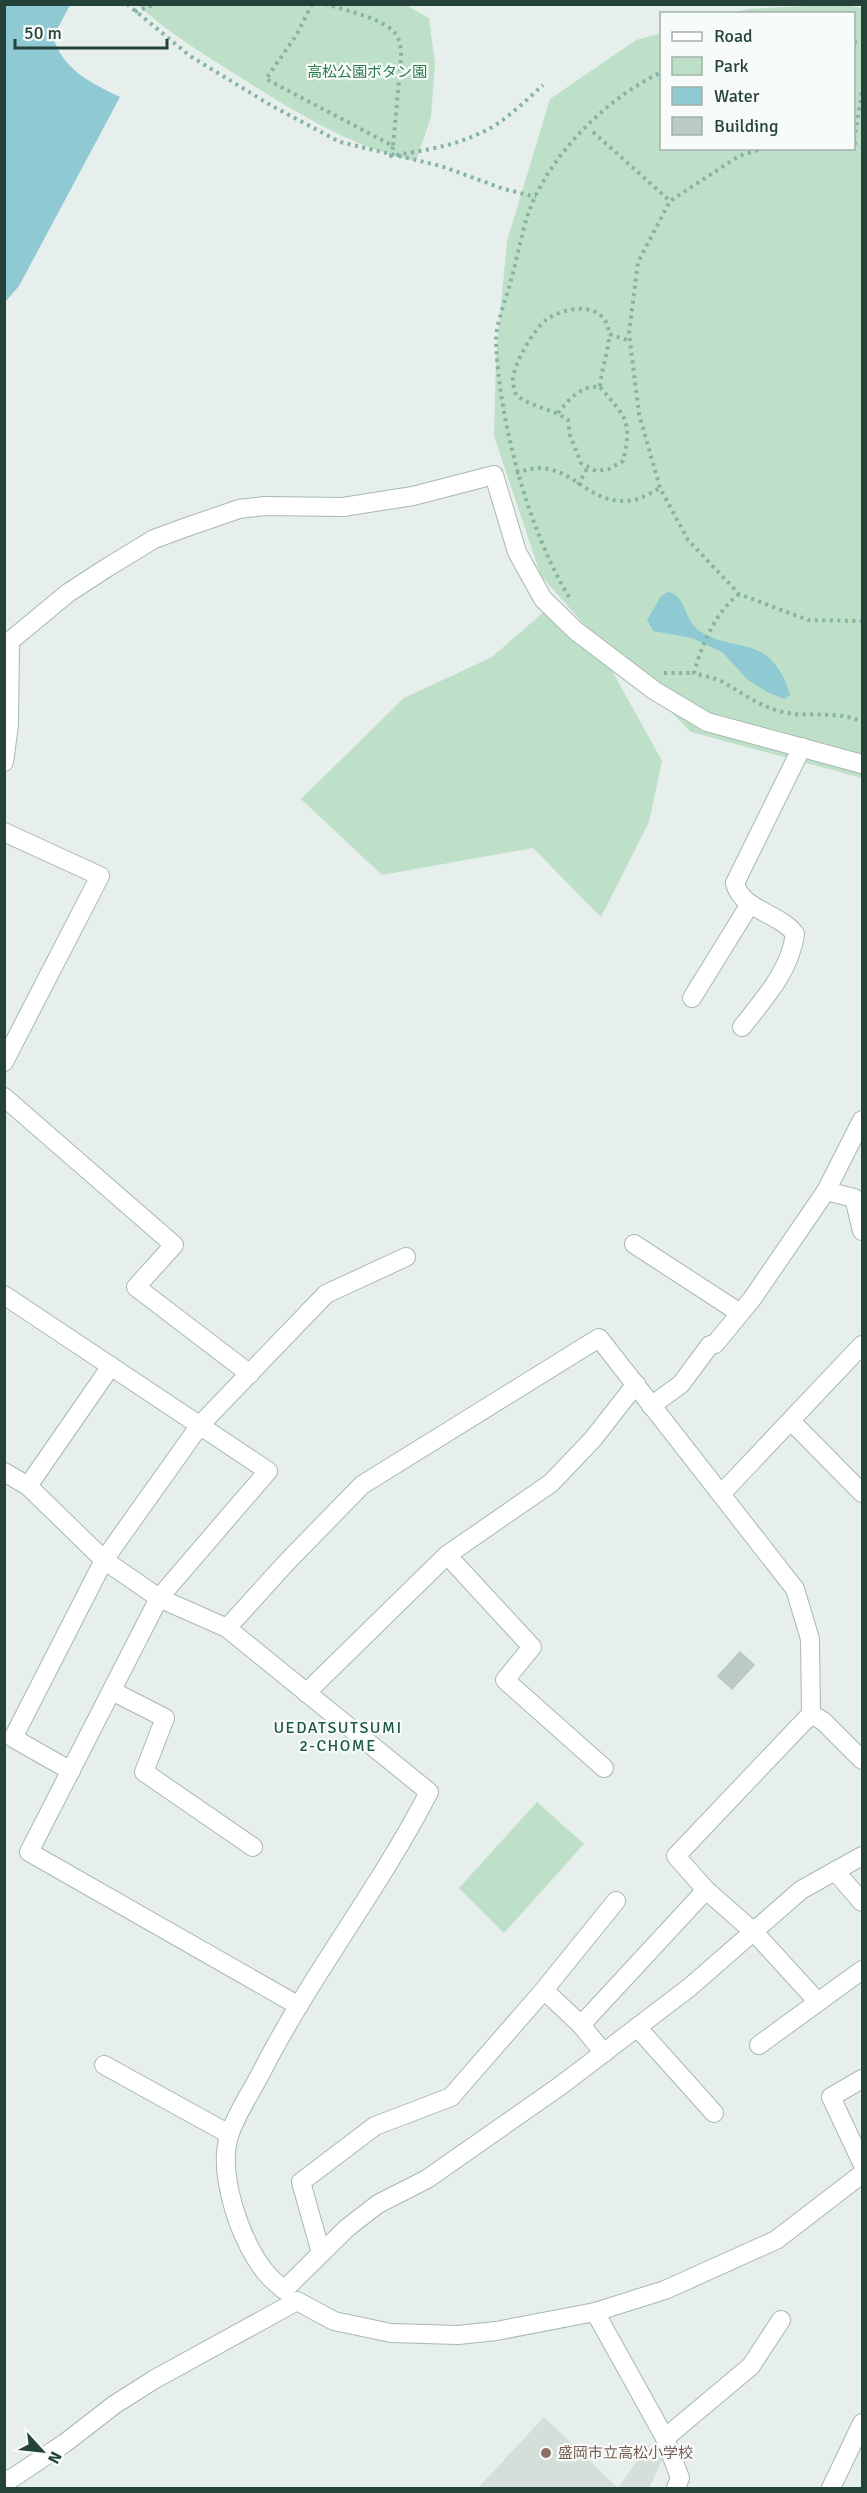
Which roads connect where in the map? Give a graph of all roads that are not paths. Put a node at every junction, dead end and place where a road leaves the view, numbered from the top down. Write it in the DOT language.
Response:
graph roads {
  1 [pos="7,640"];
  2 [pos="802,747"];
  3 [pos="4,762"];
  4 [pos="862,764"];
  5 [pos="4,832"];
  6 [pos="750,904"];
  7 [pos="692,998"];
  8 [pos="742,1027"];
  9 [pos="4,1062"];
  10 [pos="4,1097"];
  11 [pos="862,1120"];
  12 [pos="826,1191"];
  13 [pos="862,1231"];
  14 [pos="634,1244"];
  15 [pos="406,1257"];
  16 [pos="6,1299"];
  17 [pos="740,1313"];
  18 [pos="862,1345"];
  19 [pos="111,1366"];
  20 [pos="250,1374"];
  21 [pos="636,1384"];
  22 [pos="651,1407"];
  23 [pos="791,1421"];
  24 [pos="200,1425"];
  25 [pos="4,1472"];
  26 [pos="28,1486"];
  27 [pos="862,1493"];
  28 [pos="721,1494"];
  29 [pos="447,1555"];
  30 [pos="104,1560"];
  31 [pos="159,1598"];
  32 [pos="227,1628"];
  33 [pos="112,1692"];
  34 [pos="306,1693"];
  35 [pos="811,1714"];
  36 [pos="862,1760"];
  37 [pos="604,1768"];
  38 [pos="71,1771"];
  39 [pos="253,1847"];
  40 [pos="862,1856"];
  41 [pos="834,1871"];
  42 [pos="706,1890"];
  43 [pos="616,1901"];
  44 [pos="862,1902"];
  45 [pos="754,1932"];
  46 [pos="862,1970"];
  47 [pos="544,1990"];
  48 [pos="818,2002"];
  49 [pos="298,2006"];
  50 [pos="581,2025"];
  51 [pos="637,2027"];
  52 [pos="759,2045"];
  53 [pos="604,2053"];
  54 [pos="104,2065"];
  55 [pos="862,2079"];
  56 [pos="714,2113"];
  57 [pos="229,2134"];
  58 [pos="862,2163"];
  59 [pos="862,2174"];
  60 [pos="321,2253"];
  61 [pos="595,2312"];
  62 [pos="781,2320"];
  63 [pos="862,2423"];
  64 [pos="665,2438"];
  65 [pos="4,2479"];
  66 [pos="676,2488"];
  67 [pos="831,2488"];
  1 -- 2 [label="street"];
  1 -- 3 [label="street"];
  2 -- 4 [label="street"];
  2 -- 6 [label="street"];
  5 -- 9 [label="street"];
  6 -- 7 [label="street"];
  6 -- 8 [label="street"];
  10 -- 20 [label="street"];
  11 -- 12 [label="street"];
  12 -- 13 [label="street"];
  12 -- 17 [label="street"];
  14 -- 17 [label="street"];
  15 -- 20 [label="street"];
  16 -- 19 [label="street"];
  17 -- 22 [label="street"];
  18 -- 23 [label="street"];
  19 -- 24 [label="street"];
  19 -- 26 [label="street"];
  20 -- 24 [label="street"];
  21 -- 22 [label="street"];
  21 -- 29 [label="street"];
  21 -- 32 [label="street"];
  22 -- 28 [label="street"];
  23 -- 27 [label="street"];
  23 -- 28 [label="street"];
  24 -- 30 [label="street"];
  24 -- 31 [label="street"];
  25 -- 26 [label="street"];
  26 -- 30 [label="street"];
  28 -- 35 [label="street"];
  29 -- 34 [label="street"];
  29 -- 37 [label="street"];
  30 -- 31 [label="street"];
  30 -- 38 [label="street"];
  31 -- 32 [label="street"];
  31 -- 33 [label="street"];
  32 -- 34 [label="street"];
  33 -- 38 [label="street"];
  33 -- 39 [label="street"];
  34 -- 49 [label="street"];
  35 -- 36 [label="street"];
  35 -- 42 [label="street"];
  38 -- 49 [label="street"];
  40 -- 41 [label="street"];
  41 -- 44 [label="street"];
  41 -- 45 [label="street"];
  42 -- 45 [label="street"];
  42 -- 50 [label="street"];
  43 -- 47 [label="street"];
  45 -- 48 [label="street"];
  45 -- 51 [label="street"];
  46 -- 48 [label="street"];
  47 -- 50 [label="street"];
  47 -- 60 [label="street"];
  48 -- 52 [label="street"];
  49 -- 57 [label="street"];
  50 -- 53 [label="street"];
  51 -- 53 [label="street"];
  51 -- 56 [label="street"];
  53 -- 60 [label="street"];
  54 -- 57 [label="street"];
  55 -- 58 [label="street"];
  57 -- 60 [label="street"];
  59 -- 61 [label="street"];
  61 -- 64 [label="street"];
  61 -- 65 [label="street"];
  62 -- 64 [label="street"];
  63 -- 67 [label="street"];
  64 -- 66 [label="street"];
}
